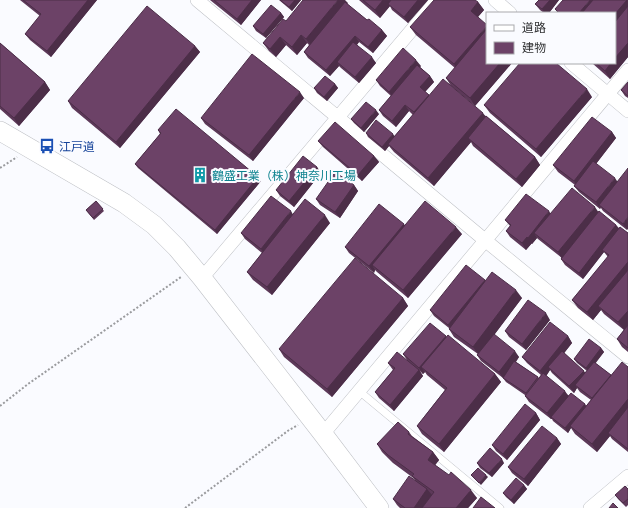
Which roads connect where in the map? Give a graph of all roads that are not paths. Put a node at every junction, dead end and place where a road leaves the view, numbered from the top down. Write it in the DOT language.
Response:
graph roads {
  1 [pos="197,0"];
  2 [pos="437,0"];
  3 [pos="495,0"];
  4 [pos="509,12"];
  5 [pos="572,64"];
  6 [pos="628,70"];
  7 [pos="608,94"];
  8 [pos="628,111"];
  9 [pos="337,118"];
  10 [pos="0,131"];
  11 [pos="486,241"];
  12 [pos="197,273"];
  13 [pos="628,357"];
  14 [pos="359,391"];
  15 [pos="323,434"];
  16 [pos="628,476"];
  17 [pos="379,508"];
  18 [pos="500,508"];
  19 [pos="590,508"];
  1 -- 9 [label="street"];
  2 -- 9 [label="street"];
  3 -- 4 [label="street"];
  5 -- 7 [label="street"];
  6 -- 7 [label="street"];
  7 -- 8 [label="street"];
  7 -- 11 [label="street"];
  9 -- 11 [label="street"];
  9 -- 12 [label="street"];
  10 -- 12 [label="street"];
  11 -- 13 [label="street"];
  11 -- 14 [label="street"];
  12 -- 15 [label="street"];
  14 -- 15 [label="street"];
  14 -- 18 [label="lane"];
  15 -- 17 [label="street"];
  16 -- 19 [label="street"];
}
